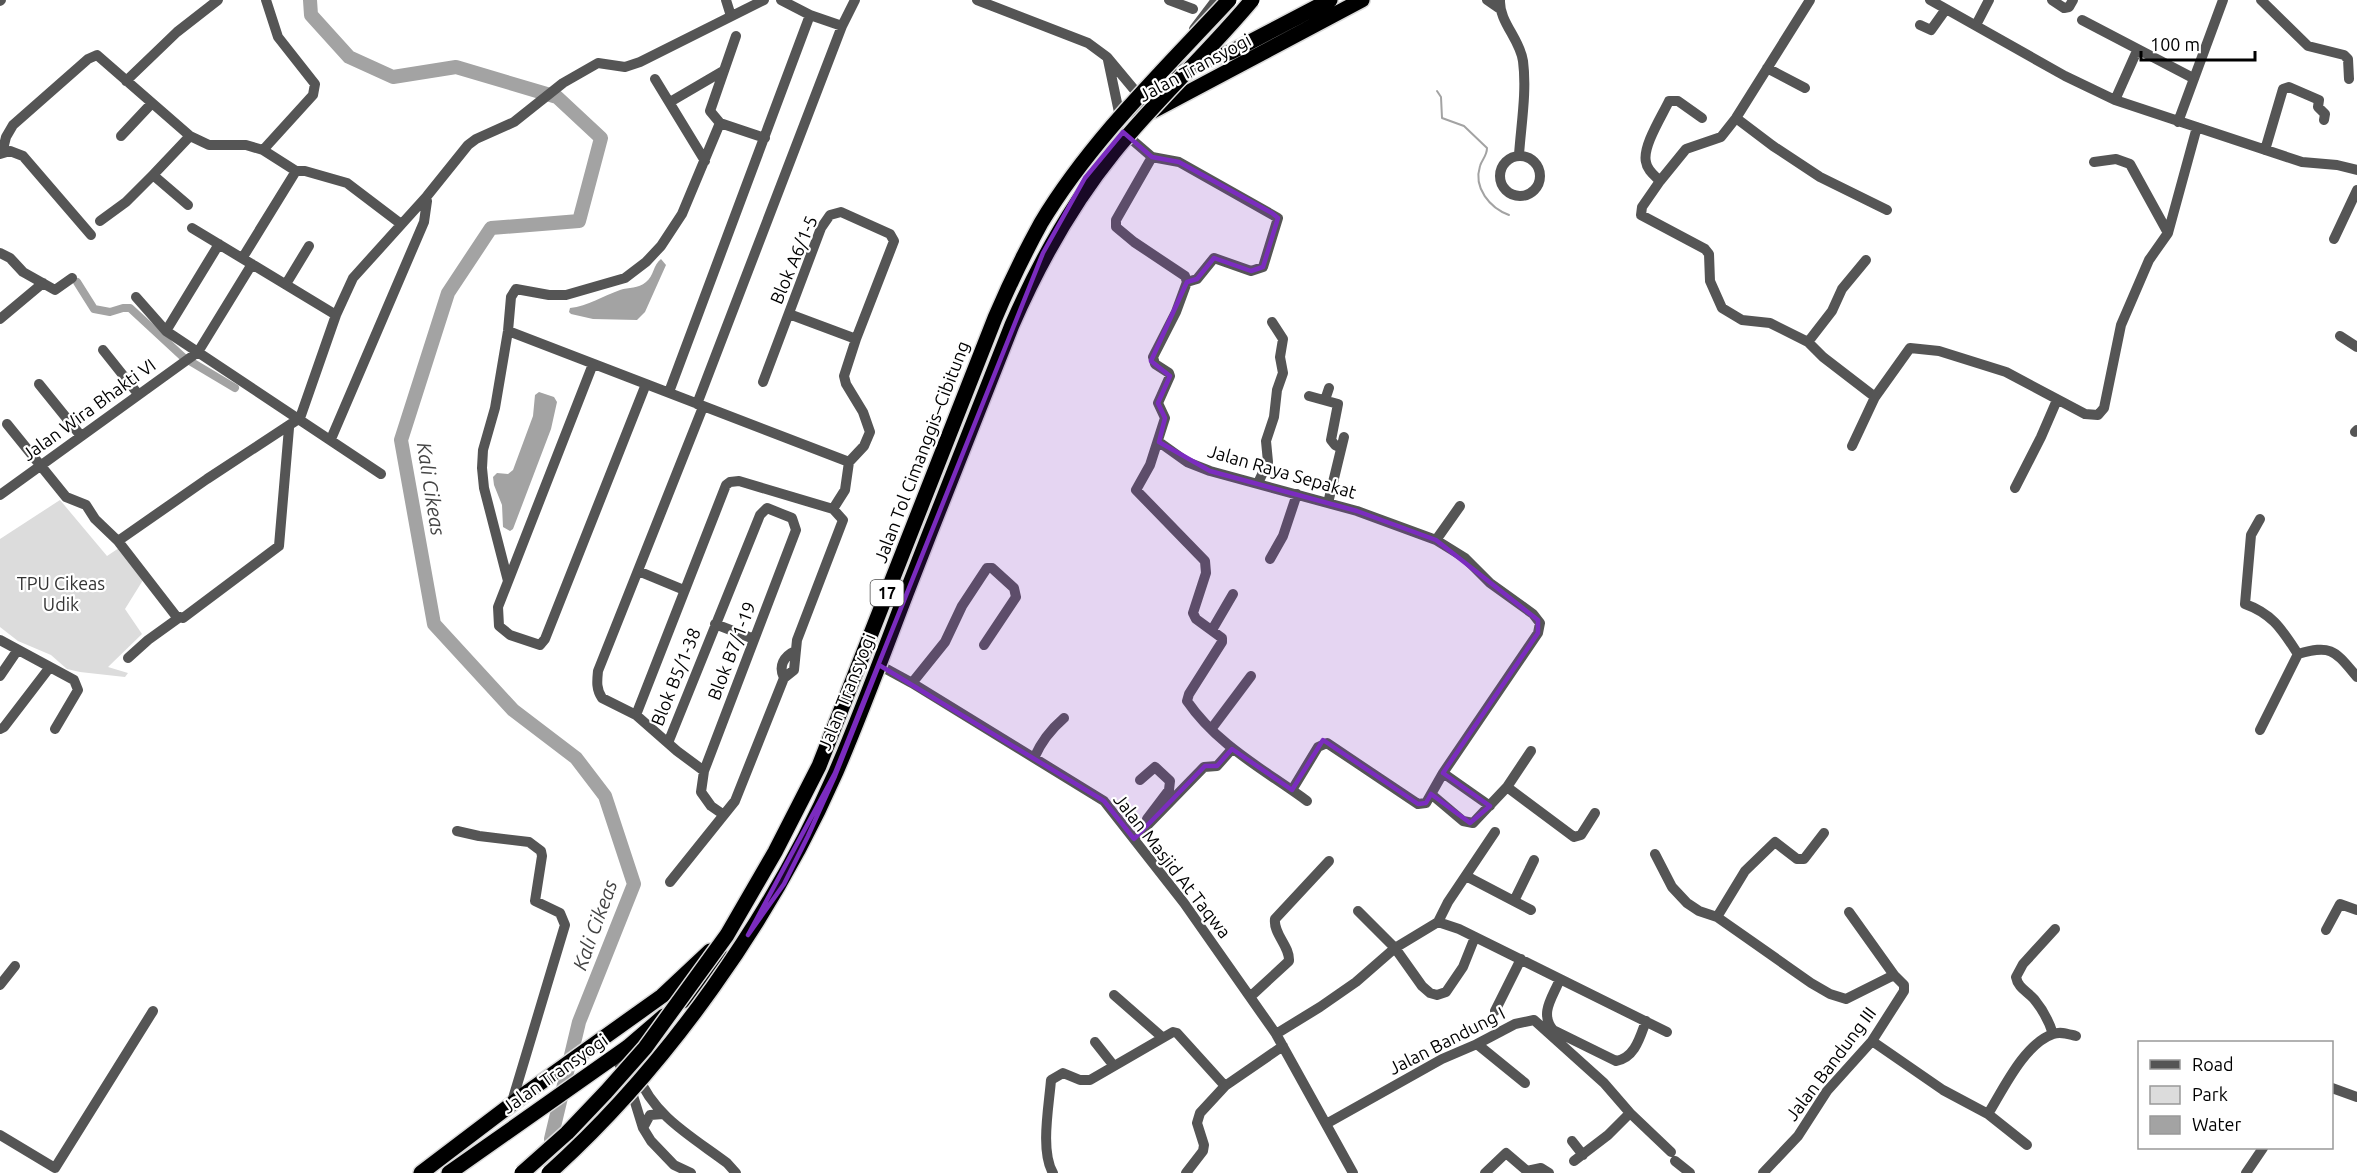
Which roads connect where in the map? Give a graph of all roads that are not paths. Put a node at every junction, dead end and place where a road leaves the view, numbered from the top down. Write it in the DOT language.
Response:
graph roads {
  1 [pos="218,0"];
  2 [pos="266,0"];
  3 [pos="726,0"];
  4 [pos="764,0"];
  5 [pos="782,0"];
  6 [pos="855,0"];
  7 [pos="977,0"];
  8 [pos="1169,0"];
  9 [pos="1216,0"];
  10 [pos="1229,0"];
  11 [pos="1252,0"];
  12 [pos="1330,0"];
  13 [pos="1362,0"];
  14 [pos="1487,0"];
  15 [pos="1810,0"];
  16 [pos="1930,0"];
  17 [pos="1989,0"];
  18 [pos="2052,0"];
  19 [pos="2073,0"];
  20 [pos="2223,0"];
  21 [pos="2261,0"];
  22 [pos="1500,5"];
  23 [pos="1193,9"];
  24 [pos="1946,9"];
  25 [pos="810,15"];
  26 [pos="731,16"];
  27 [pos="2082,20"];
  28 [pos="1920,25"];
  29 [pos="1976,25"];
  30 [pos="842,26"];
  31 [pos="736,36"];
  32 [pos="2142,52"];
  33 [pos="1107,57"];
  34 [pos="1767,68"];
  35 [pos="723,71"];
  36 [pos="2193,78"];
  37 [pos="655,79"];
  38 [pos="2349,80"];
  39 [pos="126,81"];
  40 [pos="1163,86"];
  41 [pos="1805,88"];
  42 [pos="2115,100"];
  43 [pos="670,102"];
  44 [pos="1144,102"];
  45 [pos="152,104"];
  46 [pos="1120,117"];
  47 [pos="1702,118"];
  48 [pos="1736,118"];
  49 [pos="2324,120"];
  50 [pos="2178,122"];
  51 [pos="720,123"];
  52 [pos="2197,127"];
  53 [pos="1123,132"];
  54 [pos="121,136"];
  55 [pos="190,136"];
  56 [pos="765,138"];
  57 [pos="262,150"];
  58 [pos="2265,150"];
  59 [pos="1,153"];
  60 [pos="1518,155"];
  61 [pos="1152,157"];
  62 [pos="705,161"];
  63 [pos="2094,162"];
  64 [pos="2357,170"];
  65 [pos="296,171"];
  66 [pos="153,175"];
  67 [pos="1660,181"];
  68 [pos="2357,190"];
  69 [pos="427,201"];
  70 [pos="188,205"];
  71 [pos="1887,210"];
  72 [pos="100,221"];
  73 [pos="401,224"];
  74 [pos="192,228"];
  75 [pos="2168,233"];
  76 [pos="91,235"];
  77 [pos="2334,238"];
  78 [pos="219,244"];
  79 [pos="309,246"];
  80 [pos="0,253"];
  81 [pos="1866,260"];
  82 [pos="248,261"];
  83 [pos="72,278"];
  84 [pos="1187,282"];
  85 [pos="43,283"];
  86 [pos="286,284"];
  87 [pos="136,297"];
  88 [pos="789,314"];
  89 [pos="336,315"];
  90 [pos="0,319"];
  91 [pos="1272,322"];
  92 [pos="166,331"];
  93 [pos="508,331"];
  94 [pos="2340,336"];
  95 [pos="856,339"];
  96 [pos="1808,342"];
  97 [pos="2357,347"];
  98 [pos="103,350"];
  99 [pos="192,357"];
  100 [pos="593,364"];
  101 [pos="763,382"];
  102 [pos="39,384"];
  103 [pos="646,384"];
  104 [pos="1329,388"];
  105 [pos="669,392"];
  106 [pos="138,394"];
  107 [pos="1309,396"];
  108 [pos="1875,397"];
  109 [pos="1326,400"];
  110 [pos="2057,400"];
  111 [pos="700,405"];
  112 [pos="300,418"];
  113 [pos="7,424"];
  114 [pos="289,428"];
  115 [pos="81,436"];
  116 [pos="331,439"];
  117 [pos="1159,442"];
  118 [pos="1851,446"];
  119 [pos="849,462"];
  120 [pos="39,466"];
  121 [pos="381,474"];
  122 [pos="1258,483"];
  123 [pos="2015,488"];
  124 [pos="1297,494"];
  125 [pos="0,495"];
  126 [pos="1328,503"];
  127 [pos="1460,506"];
  128 [pos="768,508"];
  129 [pos="833,508"];
  130 [pos="2260,519"];
  131 [pos="909,533"];
  132 [pos="930,538"];
  133 [pos="1436,540"];
  134 [pos="118,541"];
  135 [pos="1270,559"];
  136 [pos="898,561"];
  137 [pos="918,568"];
  138 [pos="638,571"];
  139 [pos="508,581"];
  140 [pos="684,590"];
  141 [pos="1233,594"];
  142 [pos="180,617"];
  143 [pos="715,624"];
  144 [pos="1212,630"];
  145 [pos="754,639"];
  146 [pos="0,640"];
  147 [pos="984,645"];
  148 [pos="17,651"];
  149 [pos="2298,654"];
  150 [pos="128,658"];
  151 [pos="879,665"];
  152 [pos="50,667"];
  153 [pos="0,676"];
  154 [pos="1251,676"];
  155 [pos="2357,677"];
  156 [pos="912,683"];
  157 [pos="636,715"];
  158 [pos="1064,718"];
  159 [pos="1212,728"];
  160 [pos="0,729"];
  161 [pos="56,729"];
  162 [pos="2260,730"];
  163 [pos="668,743"];
  164 [pos="1232,749"];
  165 [pos="1531,751"];
  166 [pos="1034,758"];
  167 [pos="704,771"];
  168 [pos="1443,773"];
  169 [pos="1140,780"];
  170 [pos="1507,787"];
  171 [pos="1292,790"];
  172 [pos="1431,794"];
  173 [pos="1307,801"];
  174 [pos="1490,806"];
  175 [pos="1595,813"];
  176 [pos="724,815"];
  177 [pos="1143,830"];
  178 [pos="457,831"];
  179 [pos="1495,832"];
  180 [pos="1824,833"];
  181 [pos="1134,838"];
  182 [pos="1655,854"];
  183 [pos="1534,860"];
  184 [pos="1329,861"];
  185 [pos="1466,876"];
  186 [pos="670,882"];
  187 [pos="1514,901"];
  188 [pos="1531,910"];
  189 [pos="2357,910"];
  190 [pos="1358,911"];
  191 [pos="1849,912"];
  192 [pos="1717,917"];
  193 [pos="1438,922"];
  194 [pos="2055,929"];
  195 [pos="2326,930"];
  196 [pos="1475,937"];
  197 [pos="1395,948"];
  198 [pos="1521,959"];
  199 [pos="15,966"];
  200 [pos="1894,975"];
  201 [pos="1560,979"];
  202 [pos="0,986"];
  203 [pos="1114,995"];
  204 [pos="1250,997"];
  205 [pos="153,1011"];
  206 [pos="1495,1011"];
  207 [pos="1646,1022"];
  208 [pos="1667,1032"];
  209 [pos="1276,1034"];
  210 [pos="2053,1034"];
  211 [pos="2076,1036"];
  212 [pos="1162,1037"];
  213 [pos="1872,1041"];
  214 [pos="1095,1042"];
  215 [pos="1478,1044"];
  216 [pos="1283,1047"];
  217 [pos="617,1054"];
  218 [pos="1114,1066"];
  219 [pos="1526,1083"];
  220 [pos="1225,1086"];
  221 [pos="2333,1089"];
  222 [pos="2357,1097"];
  223 [pos="511,1105"];
  224 [pos="1630,1113"];
  225 [pos="663,1114"];
  226 [pos="1988,1114"];
  227 [pos="1326,1124"];
  228 [pos="643,1128"];
  229 [pos="0,1135"];
  230 [pos="1572,1141"];
  231 [pos="2027,1145"];
  232 [pos="2262,1149"];
  233 [pos="59,1171"];
  234 [pos="1048,1171"];
  235 [pos="1351,1172"];
  236 [pos="421,1173"];
  237 [pos="449,1173"];
  238 [pos="522,1173"];
  239 [pos="549,1173"];
  240 [pos="691,1173"];
  241 [pos="736,1173"];
  242 [pos="1186,1173"];
  243 [pos="1485,1173"];
  244 [pos="1549,1173"];
  245 [pos="1690,1173"];
  246 [pos="1762,1173"];
  247 [pos="2246,1173"];
  1 -- 39 [label="street"];
  2 -- 57 [label="street"];
  3 -- 26 [label="street"];
  4 -- 26 [label="street"];
  5 -- 25 [label="street"];
  6 -- 30 [label="street"];
  7 -- 33 [label="street"];
  8 -- 23 [label="street"];
  9 -- 40 [label="street"];
  10 -- 238 [label="highway, Jalan Tol Cimanggis–Cibitung / 17, bridge"];
  11 -- 239 [label="highway, Jalan Tol Cimanggis–Cibitung / 17, bridge"];
  12 -- 40 [label="highway, Jalan Transyogi"];
  13 -- 53 [label="highway, Jalan Transyogi"];
  14 -- 22 [label="street"];
  15 -- 34 [label="street"];
  16 -- 24 [label="street"];
  17 -- 29 [label="street"];
  18 -- 19 [label="street"];
  20 -- 36 [label="street"];
  21 -- 38 [label="street"];
  22 -- 60 [label="street"];
  24 -- 28 [label="street"];
  24 -- 29 [label="street"];
  25 -- 30 [label="street"];
  25 -- 56 [label="street"];
  26 -- 73 [label="street"];
  27 -- 32 [label="street"];
  29 -- 42 [label="street"];
  30 -- 111 [label="street"];
  31 -- 35 [label="street"];
  32 -- 36 [label="street"];
  32 -- 42 [label="street"];
  33 -- 44 [label="street"];
  33 -- 46 [label="street"];
  34 -- 41 [label="street"];
  34 -- 48 [label="street"];
  35 -- 43 [label="street"];
  35 -- 51 [label="street"];
  36 -- 50 [label="street"];
  37 -- 43 [label="street"];
  39 -- 45 [label="street"];
  39 -- 59 [label="street"];
  40 -- 44 [label="highway, Jalan Transyogi"];
  42 -- 50 [label="street"];
  43 -- 62 [label="street"];
  44 -- 46 [label="highway, Jalan Transyogi"];
  45 -- 54 [label="street"];
  45 -- 55 [label="street"];
  46 -- 131 [label="highway, Jalan Transyogi"];
  47 -- 67 [label="street"];
  48 -- 67 [label="street"];
  48 -- 71 [label="street"];
  49 -- 58 [label="street"];
  50 -- 52 [label="street"];
  51 -- 56 [label="street"];
  51 -- 62 [label="street"];
  52 -- 58 [label="street"];
  52 -- 75 [label="street"];
  53 -- 61 [label="street"];
  53 -- 132 [label="highway, Jalan Transyogi"];
  55 -- 57 [label="street"];
  55 -- 66 [label="street"];
  56 -- 105 [label="street"];
  57 -- 65 [label="street"];
  58 -- 64 [label="street"];
  59 -- 76 [label="street"];
  61 -- 84 [label="street"];
  61 -- 84 [label="street"];
  62 -- 93 [label="street"];
  63 -- 75 [label="street"];
  65 -- 73 [label="street"];
  65 -- 82 [label="street"];
  66 -- 70 [label="street"];
  66 -- 72 [label="street"];
  67 -- 96 [label="street"];
  68 -- 77 [label="street"];
  69 -- 116 [label="street"];
  73 -- 89 [label="street"];
  74 -- 78 [label="street"];
  75 -- 110 [label="street"];
  78 -- 82 [label="street"];
  78 -- 92 [label="street"];
  79 -- 86 [label="street"];
  80 -- 85 [label="street"];
  81 -- 96 [label="street"];
  82 -- 86 [label="street"];
  82 -- 99 [label="street"];
  83 -- 85 [label="street"];
  84 -- 117 [label="street"];
  85 -- 90 [label="street"];
  86 -- 89 [label="street"];
  87 -- 92 [label="street"];
  88 -- 95 [label="street"];
  88 -- 95 [label="street, Blok A6/1-5"];
  88 -- 101 [label="street, Blok A6/1-5"];
  89 -- 112 [label="street"];
  91 -- 122 [label="street"];
  92 -- 99 [label="street"];
  93 -- 100 [label="street"];
  93 -- 139 [label="street"];
  94 -- 97 [label="street"];
  95 -- 119 [label="street"];
  96 -- 108 [label="street"];
  98 -- 106 [label="street"];
  99 -- 106 [label="street, Jalan Wira Bhakti VI"];
  99 -- 112 [label="street"];
  100 -- 103 [label="street"];
  100 -- 139 [label="street"];
  102 -- 115 [label="street"];
  103 -- 105 [label="street"];
  103 -- 139 [label="street"];
  104 -- 109 [label="street"];
  105 -- 111 [label="street"];
  106 -- 115 [label="street, Jalan Wira Bhakti VI"];
  107 -- 109 [label="street"];
  108 -- 110 [label="street"];
  108 -- 118 [label="street"];
  109 -- 126 [label="street"];
  110 -- 123 [label="street"];
  111 -- 119 [label="street"];
  111 -- 138 [label="street"];
  112 -- 114 [label="street"];
  112 -- 116 [label="street"];
  113 -- 120 [label="street"];
  114 -- 134 [label="street"];
  114 -- 142 [label="street"];
  115 -- 120 [label="street, Jalan Wira Bhakti VI"];
  116 -- 121 [label="street"];
  117 -- 122 [label="street, Jalan Raya Sepakat"];
  117 -- 144 [label="street"];
  119 -- 129 [label="street"];
  120 -- 125 [label="street, Jalan Wira Bhakti VI"];
  120 -- 134 [label="street"];
  122 -- 124 [label="street, Jalan Raya Sepakat"];
  124 -- 126 [label="street, Jalan Raya Sepakat"];
  124 -- 135 [label="street"];
  126 -- 133 [label="street, Jalan Raya Sepakat"];
  127 -- 133 [label="street"];
  128 -- 143 [label="street, Blok B5/1-38"];
  128 -- 145 [label="street, Blok B7/1-19"];
  129 -- 140 [label="street"];
  129 -- 176 [label="street"];
  130 -- 149 [label="street"];
  131 -- 132 [label="highway"];
  131 -- 136 [label="highway, Jalan Transyogi"];
  132 -- 137 [label="highway, Jalan Transyogi"];
  133 -- 168 [label="street, Jalan Raya Sepakat"];
  134 -- 142 [label="street"];
  136 -- 137 [label="highway"];
  136 -- 223 [label="highway, Jalan Transyogi"];
  137 -- 151 [label="highway, Jalan Transyogi"];
  138 -- 140 [label="street"];
  138 -- 157 [label="street"];
  140 -- 157 [label="street"];
  141 -- 144 [label="street"];
  142 -- 150 [label="street"];
  143 -- 145 [label="street"];
  143 -- 163 [label="street, Blok B5/1-38"];
  144 -- 159 [label="street"];
  145 -- 167 [label="street, Blok B7/1-19"];
  146 -- 148 [label="street"];
  147 -- 156 [label="street"];
  148 -- 152 [label="street"];
  148 -- 153 [label="street"];
  149 -- 155 [label="street"];
  149 -- 162 [label="street"];
  151 -- 156 [label="street, Jalan Masjid At Taqwa"];
  151 -- 217 [label="highway, Jalan Transyogi"];
  152 -- 160 [label="street"];
  152 -- 161 [label="street"];
  154 -- 159 [label="street"];
  156 -- 166 [label="street, Jalan Masjid At Taqwa"];
  157 -- 163 [label="street"];
  158 -- 166 [label="street"];
  159 -- 164 [label="street"];
  163 -- 167 [label="street"];
  164 -- 171 [label="street"];
  164 -- 177 [label="street"];
  165 -- 170 [label="street"];
  166 -- 181 [label="street, Jalan Masjid At Taqwa"];
  167 -- 176 [label="street, Blok B7/1-19"];
  168 -- 172 [label="street"];
  168 -- 174 [label="street"];
  169 -- 177 [label="street"];
  170 -- 174 [label="street"];
  170 -- 175 [label="street"];
  171 -- 172 [label="street"];
  171 -- 173 [label="street"];
  172 -- 174 [label="street"];
  176 -- 186 [label="street"];
  177 -- 181 [label="street"];
  178 -- 223 [label="street"];
  179 -- 185 [label="street"];
  180 -- 192 [label="street"];
  181 -- 204 [label="street, Jalan Masjid At Taqwa"];
  182 -- 192 [label="street"];
  183 -- 187 [label="street"];
  184 -- 204 [label="street"];
  185 -- 187 [label="street"];
  185 -- 193 [label="street"];
  187 -- 188 [label="street"];
  189 -- 195 [label="street"];
  190 -- 197 [label="street"];
  191 -- 200 [label="street, Jalan Bandung III"];
  192 -- 200 [label="street"];
  193 -- 196 [label="street"];
  193 -- 197 [label="street"];
  194 -- 210 [label="street"];
  196 -- 197 [label="street"];
  196 -- 198 [label="street"];
  197 -- 209 [label="street"];
  198 -- 201 [label="street"];
  198 -- 206 [label="street"];
  199 -- 202 [label="street"];
  200 -- 213 [label="street, Jalan Bandung III"];
  201 -- 207 [label="street"];
  201 -- 207 [label="street"];
  203 -- 212 [label="street"];
  204 -- 209 [label="street, Jalan Masjid At Taqwa"];
  205 -- 233 [label="street"];
  207 -- 208 [label="street"];
  209 -- 216 [label="street, Jalan Masjid At Taqwa"];
  210 -- 211 [label="street"];
  210 -- 226 [label="street"];
  212 -- 218 [label="street"];
  212 -- 220 [label="street"];
  213 -- 226 [label="street"];
  213 -- 246 [label="street, Jalan Bandung III"];
  214 -- 218 [label="street"];
  215 -- 219 [label="street"];
  215 -- 224 [label="street, Jalan Bandung I"];
  215 -- 227 [label="street, Jalan Bandung I"];
  216 -- 220 [label="street"];
  216 -- 227 [label="street, Jalan Masjid At Taqwa"];
  217 -- 225 [label="street"];
  217 -- 228 [label="street"];
  217 -- 237 [label="highway, Jalan Transyogi"];
  218 -- 234 [label="street"];
  220 -- 242 [label="street"];
  221 -- 222 [label="street"];
  223 -- 236 [label="highway, Jalan Transyogi"];
  224 -- 230 [label="street"];
  224 -- 245 [label="street"];
  225 -- 228 [label="street"];
  225 -- 241 [label="street"];
  226 -- 231 [label="street"];
  227 -- 235 [label="street, Jalan Masjid At Taqwa"];
  228 -- 240 [label="street"];
  229 -- 233 [label="street"];
  232 -- 247 [label="street"];
  243 -- 244 [label="street"];
}
